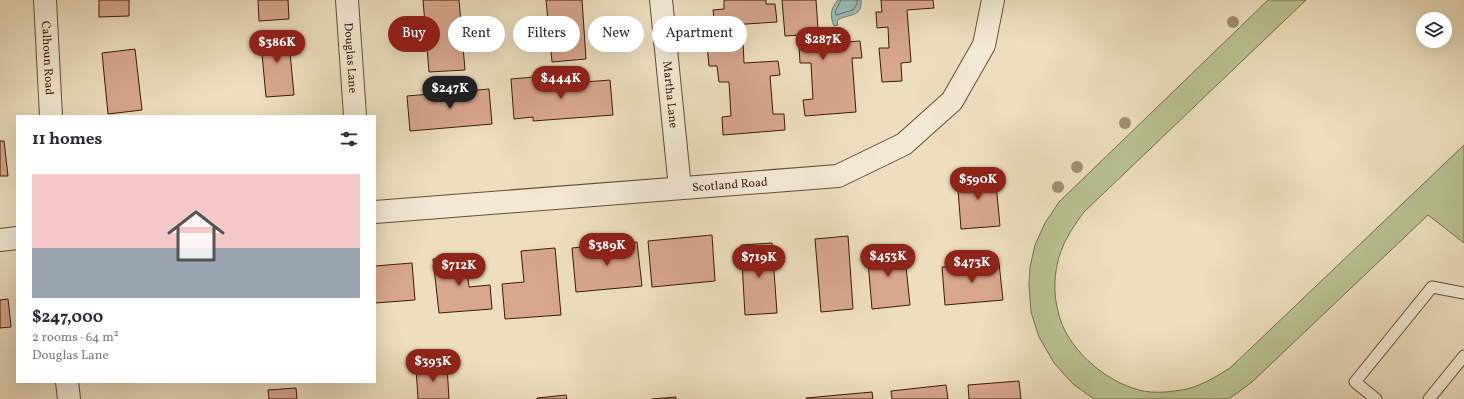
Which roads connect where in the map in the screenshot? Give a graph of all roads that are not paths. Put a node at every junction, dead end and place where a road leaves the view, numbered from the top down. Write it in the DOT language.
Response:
graph roads {
  1 [pos="45,0"];
  2 [pos="347,0"];
  3 [pos="661,0"];
  4 [pos="993,0"];
  5 [pos="51,115"];
  6 [pos="355,115"];
  7 [pos="680,188"];
  8 [pos="376,212"];
  9 [pos="16,238"];
  10 [pos="0,240"];
  11 [pos="1464,293"];
  12 [pos="1464,356"];
  13 [pos="67,383"];
  14 [pos="69,399"];
  15 [pos="1376,399"];
  16 [pos="1428,399"];
  1 -- 5 [label="street, Calhoun Road"];
  2 -- 6 [label="street, Douglas Lane"];
  3 -- 7 [label="street, Martha Lane"];
  4 -- 7 [label="street, Scotland Road"];
  7 -- 8 [label="street, Scotland Road"];
  9 -- 10 [label="street"];
  11 -- 15 [label="lane"];
  12 -- 16 [label="lane"];
  13 -- 14 [label="street"];
}
